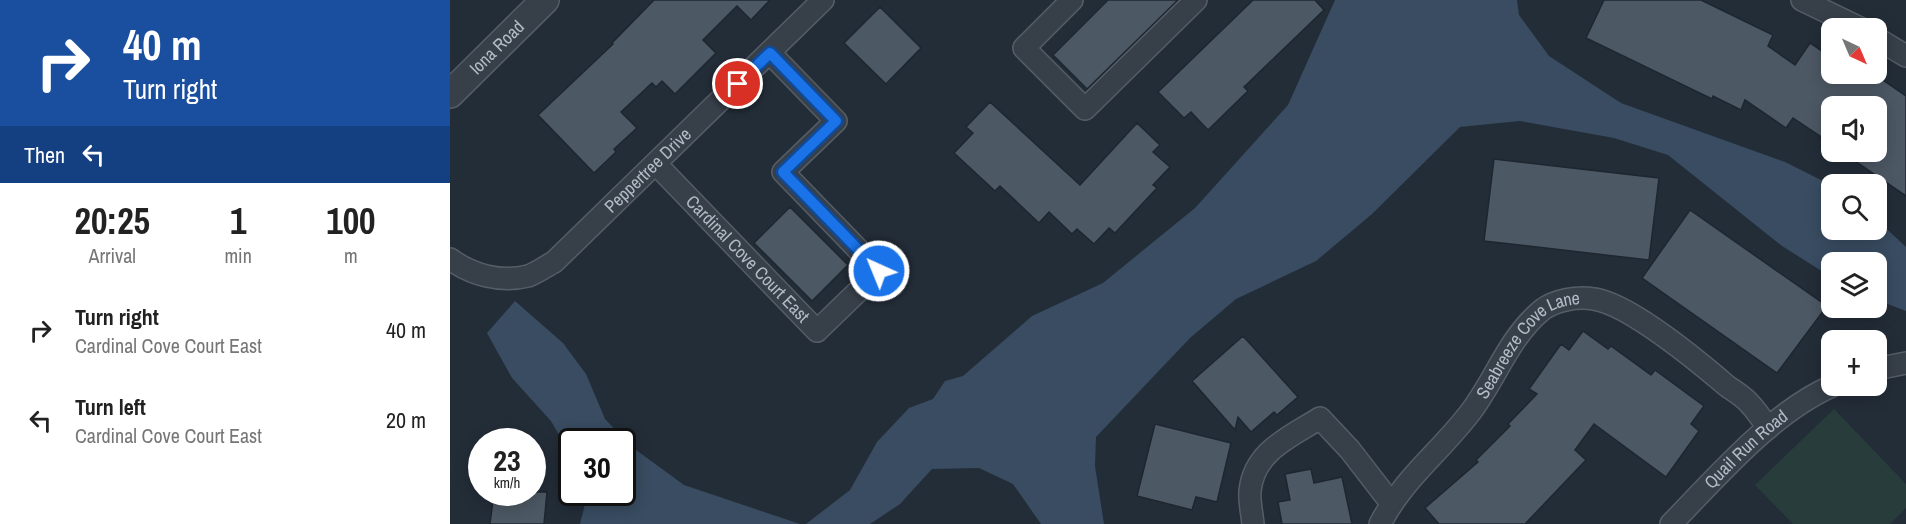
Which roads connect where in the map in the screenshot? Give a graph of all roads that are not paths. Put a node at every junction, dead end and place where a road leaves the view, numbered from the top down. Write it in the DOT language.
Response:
graph roads {
  1 [pos="544,0"];
  2 [pos="823,0"];
  3 [pos="1072,0"];
  4 [pos="1196,0"];
  5 [pos="1802,0"];
  6 [pos="1839,18"];
  7 [pos="1887,45"];
  8 [pos="770,53"];
  9 [pos="1906,56"];
  10 [pos="450,94"];
  11 [pos="656,164"];
  12 [pos="450,259"];
  13 [pos="1906,363"];
  14 [pos="1887,367"];
  15 [pos="1821,392"];
  16 [pos="1768,428"];
  17 [pos="1391,503"];
  18 [pos="1253,524"];
  19 [pos="1380,524"];
  20 [pos="1671,524"];
  1 -- 10 [label="street, Iona Road"];
  2 -- 8 [label="street, Peppertree Drive"];
  3 -- 4 [label="street"];
  5 -- 6 [label="street"];
  7 -- 9 [label="street"];
  8 -- 11 [label="street, Peppertree Drive"];
  8 -- 11 [label="street, Cardinal Cove Court East"];
  11 -- 12 [label="street, Peppertree Drive"];
  13 -- 14 [label="street"];
  15 -- 16 [label="street, Quail Run Road"];
  16 -- 17 [label="street, Seabreeze Cove Lane"];
  16 -- 20 [label="street, Quail Run Road"];
  17 -- 18 [label="street"];
  17 -- 19 [label="street, Seabreeze Cove Lane"];
}
